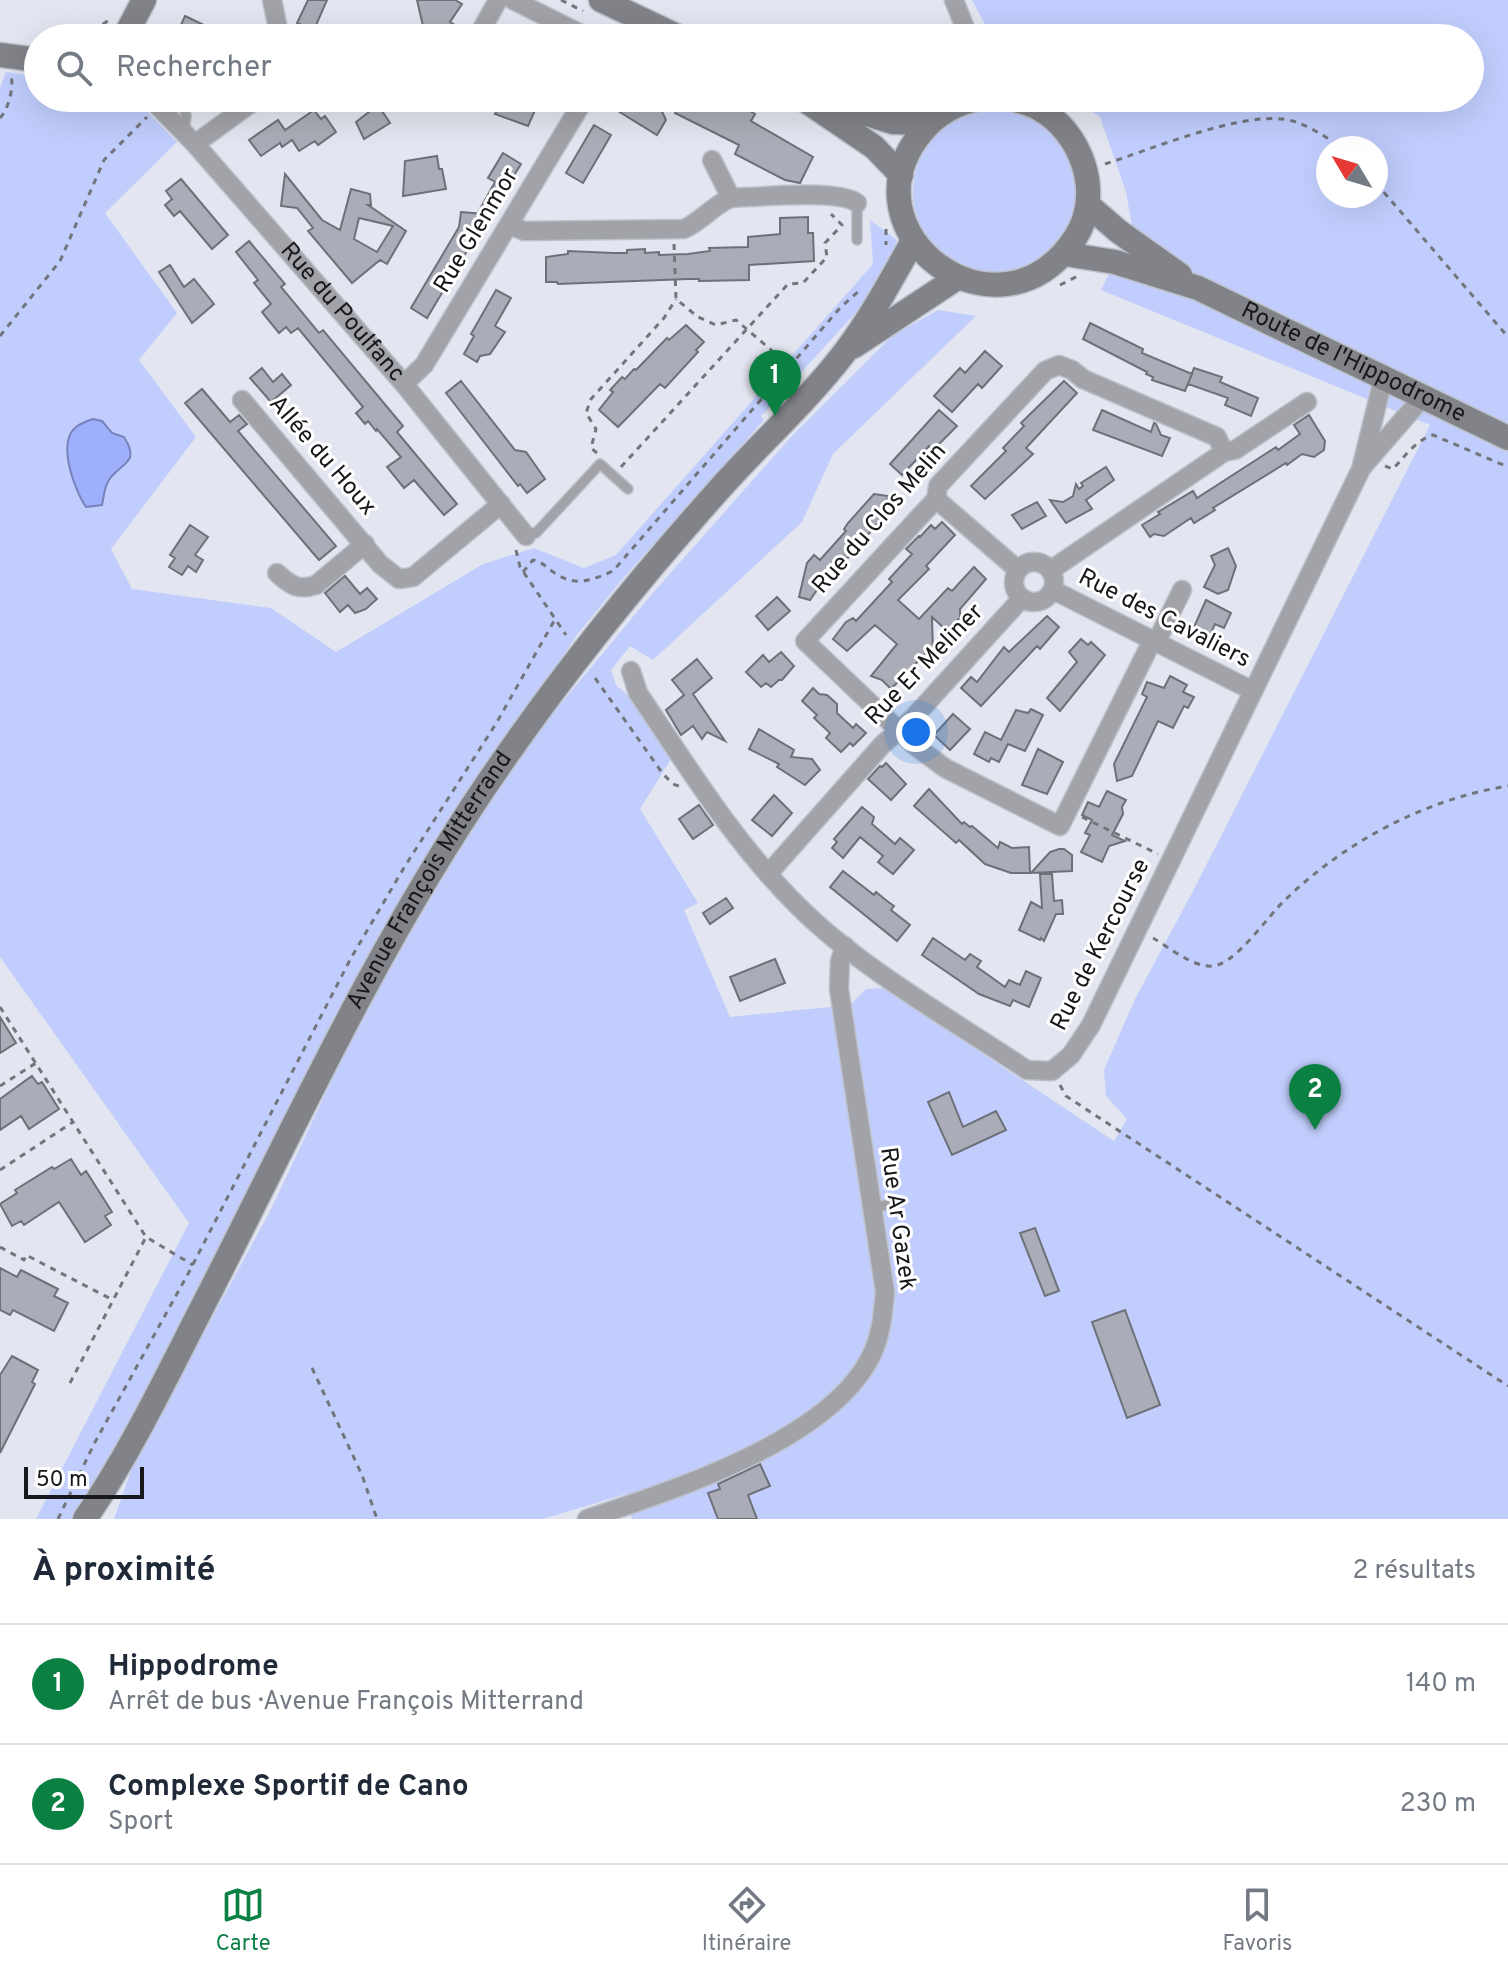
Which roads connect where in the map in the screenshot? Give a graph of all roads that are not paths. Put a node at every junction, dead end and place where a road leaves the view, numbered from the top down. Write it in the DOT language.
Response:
graph roads {
  1 [pos="498,0"];
  2 [pos="513,0"];
  3 [pos="601,0"];
  4 [pos="954,0"];
  5 [pos="275,1"];
  6 [pos="141,3"];
  7 [pos="131,24"];
  8 [pos="278,24"];
  9 [pos="485,24"];
  10 [pos="561,24"];
  11 [pos="652,24"];
  12 [pos="963,24"];
  13 [pos="3,55"];
  14 [pos="24,58"];
  15 [pos="164,112"];
  16 [pos="185,112"];
  17 [pos="234,112"];
  18 [pos="577,112"];
  19 [pos="823,112"];
  20 [pos="861,112"];
  21 [pos="943,112"];
  22 [pos="1044,112"];
  23 [pos="929,123"];
  24 [pos="189,138"];
  25 [pos="712,160"];
  26 [pos="901,175"];
  27 [pos="731,198"];
  28 [pos="857,203"];
  29 [pos="1088,205"];
  30 [pos="510,225"];
  31 [pos="857,240"];
  32 [pos="913,241"];
  33 [pos="1065,254"];
  34 [pos="957,278"];
  35 [pos="1198,288"];
  36 [pos="845,351"];
  37 [pos="1383,380"];
  38 [pos="404,384"];
  39 [pos="1422,398"];
  40 [pos="242,400"];
  41 [pos="1307,402"];
  42 [pos="1508,438"];
  43 [pos="1224,452"];
  44 [pos="1361,469"];
  45 [pos="628,489"];
  46 [pos="936,499"];
  47 [pos="501,504"];
  48 [pos="524,534"];
  49 [pos="365,544"];
  50 [pos="1018,570"];
  51 [pos="1051,570"];
  52 [pos="277,573"];
  53 [pos="1053,590"];
  54 [pos="1182,590"];
  55 [pos="1022,598"];
  56 [pos="1154,642"];
  57 [pos="631,671"];
  58 [pos="1253,691"];
  59 [pos="898,729"];
  60 [pos="768,874"];
  61 [pos="845,946"];
  62 [pos="896,1203"];
  63 [pos="872,1208"];
  64 [pos="113,1478"];
  65 [pos="85,1519"];
  66 [pos="98,1519"];
  67 [pos="587,1519"];
  1 -- 9 [label="street"];
  2 -- 10 [label="street"];
  3 -- 11 [label="main road"];
  4 -- 12 [label="street"];
  5 -- 8 [label="street"];
  6 -- 7 [label="main road"];
  13 -- 14 [label="main road"];
  15 -- 24 [label="street, Rue du Poulfanc"];
  16 -- 24 [label="lane"];
  17 -- 24 [label="street"];
  18 -- 30 [label="street, Rue Glenmor"];
  19 -- 26 [label="main road"];
  20 -- 23 [label="main road"];
  21 -- 23 [label="main road"];
  22 -- 29 [label="main road"];
  23 -- 26 [label="main road"];
  24 -- 38 [label="street, Rue du Poulfanc"];
  25 -- 27 [label="street"];
  26 -- 32 [label="main road"];
  27 -- 28 [label="street"];
  27 -- 30 [label="street"];
  28 -- 31 [label="lane"];
  29 -- 33 [label="main road"];
  29 -- 35 [label="main road, Route de l'Hippodrome"];
  30 -- 38 [label="street, Rue Glenmor"];
  32 -- 34 [label="main road"];
  32 -- 36 [label="main road, Avenue François Mitterrand"];
  33 -- 34 [label="main road"];
  33 -- 35 [label="main road, Route de l'Hippodrome"];
  34 -- 36 [label="main road, Avenue François Mitterrand"];
  35 -- 37 [label="main road, Route de l'Hippodrome"];
  36 -- 64 [label="main road, Avenue François Mitterrand"];
  37 -- 39 [label="main road, Route de l'Hippodrome"];
  37 -- 44 [label="street, Rue de Kercourse"];
  38 -- 47 [label="street, Rue du Poulfanc"];
  39 -- 42 [label="main road, Route de l'Hippodrome"];
  39 -- 44 [label="street, Rue de Kercourse"];
  40 -- 49 [label="street, Allée du Houx"];
  41 -- 43 [label="street"];
  43 -- 46 [label="street, Rue du Clos Melin"];
  43 -- 51 [label="street"];
  44 -- 58 [label="street, Rue de Kercourse"];
  45 -- 48 [label="lane"];
  46 -- 50 [label="street"];
  46 -- 59 [label="street, Rue du Clos Melin"];
  47 -- 48 [label="street, Rue du Poulfanc"];
  47 -- 49 [label="street, Allée du Houx"];
  49 -- 52 [label="street, Allée du Houx"];
  50 -- 51 [label="street, Rue des Cavaliers"];
  50 -- 55 [label="street"];
  51 -- 53 [label="street, Rue des Cavaliers"];
  53 -- 55 [label="street, Rue des Cavaliers"];
  53 -- 56 [label="street, Rue des Cavaliers"];
  54 -- 56 [label="street"];
  55 -- 59 [label="street, Rue Er Meliner"];
  56 -- 58 [label="street, Rue des Cavaliers"];
  56 -- 59 [label="street, Rue du Clos Melin"];
  57 -- 60 [label="street"];
  58 -- 61 [label="street, Rue de Kercourse"];
  59 -- 60 [label="street, Rue Er Meliner"];
  60 -- 61 [label="street"];
  61 -- 63 [label="street, Rue Ar Gazek"];
  62 -- 63 [label="lane"];
  63 -- 67 [label="street, Rue Ar Gazek"];
  64 -- 65 [label="main road, Avenue François Mitterrand"];
  64 -- 66 [label="main road, Avenue François Mitterrand"];
}
